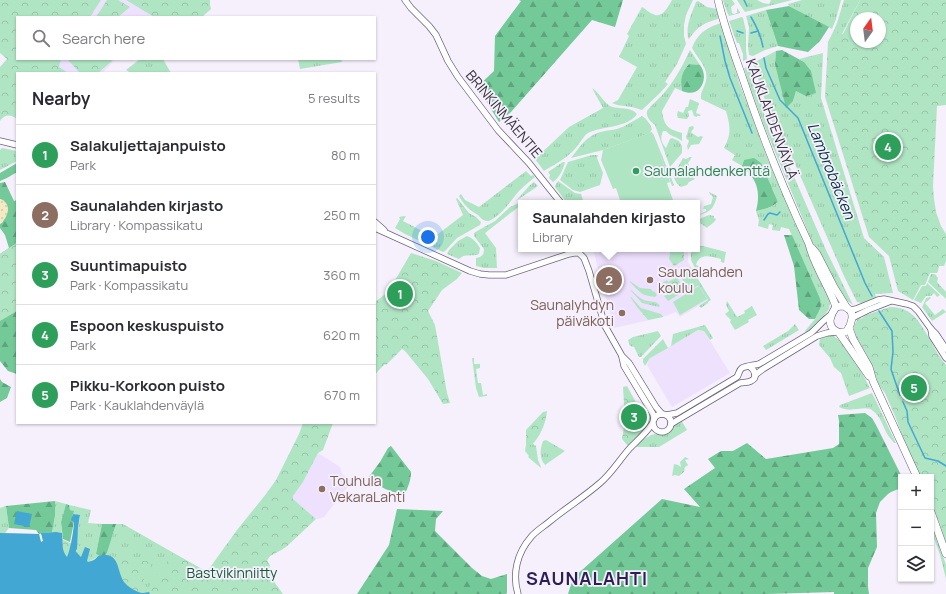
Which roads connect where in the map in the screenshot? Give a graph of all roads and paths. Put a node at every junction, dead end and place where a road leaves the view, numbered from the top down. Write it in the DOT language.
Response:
graph roads {
  1 [pos="405,0"];
  2 [pos="718,0"];
  3 [pos="0,141"];
  4 [pos="16,145"];
  5 [pos="559,200"];
  6 [pos="376,223"];
  7 [pos="376,228"];
  8 [pos="385,232"];
  9 [pos="809,244"];
  10 [pos="576,252"];
  11 [pos="580,252"];
  12 [pos="891,301"];
  13 [pos="836,307"];
  14 [pos="849,309"];
  15 [pos="832,314"];
  16 [pos="852,318"];
  17 [pos="849,328"];
  18 [pos="931,329"];
  19 [pos="838,332"];
  20 [pos="946,349"];
  21 [pos="622,356"];
  22 [pos="946,358"];
  23 [pos="750,367"];
  24 [pos="739,374"];
  25 [pos="755,375"];
  26 [pos="873,381"];
  27 [pos="745,382"];
  28 [pos="665,415"];
  29 [pos="653,421"];
  30 [pos="671,424"];
  31 [pos="658,432"];
  32 [pos="640,439"];
  33 [pos="916,474"];
  34 [pos="934,520"];
  35 [pos="946,554"];
  36 [pos="518,594"];
  1 -- 5 [label="street, BRINKINMÄENTIE"];
  2 -- 9 [label="main road, KAUKLAHDENVÄYLÄ"];
  3 -- 4 [label="street"];
  6 -- 8 [label="street"];
  7 -- 8 [label="street"];
  8 -- 10 [label="street"];
  9 -- 13 [label="main road, KAUKLAHDENVÄYLÄ"];
  9 -- 14 [label="main road, KAUKLAHDENVÄYLÄ"];
  11 -- 21 [label="street"];
  12 -- 14 [label="street"];
  12 -- 16 [label="street"];
  12 -- 18 [label="street"];
  13 -- 14 [label="main road"];
  13 -- 15 [label="main road"];
  14 -- 16 [label="main road"];
  15 -- 19 [label="main road"];
  15 -- 23 [label="street"];
  16 -- 17 [label="main road"];
  17 -- 19 [label="main road"];
  17 -- 26 [label="main road"];
  18 -- 20 [label="street"];
  18 -- 22 [label="street"];
  19 -- 25 [label="street"];
  19 -- 26 [label="main road"];
  21 -- 28 [label="street"];
  21 -- 29 [label="street"];
  23 -- 24 [label="street"];
  23 -- 25 [label="street"];
  24 -- 27 [label="street"];
  24 -- 28 [label="street"];
  25 -- 27 [label="street"];
  26 -- 33 [label="main road"];
  27 -- 30 [label="street"];
  28 -- 29 [label="street"];
  28 -- 30 [label="street"];
  29 -- 31 [label="street"];
  29 -- 32 [label="street"];
  30 -- 31 [label="street"];
  31 -- 32 [label="street"];
  32 -- 36 [label="street"];
  34 -- 35 [label="main road"];
}
